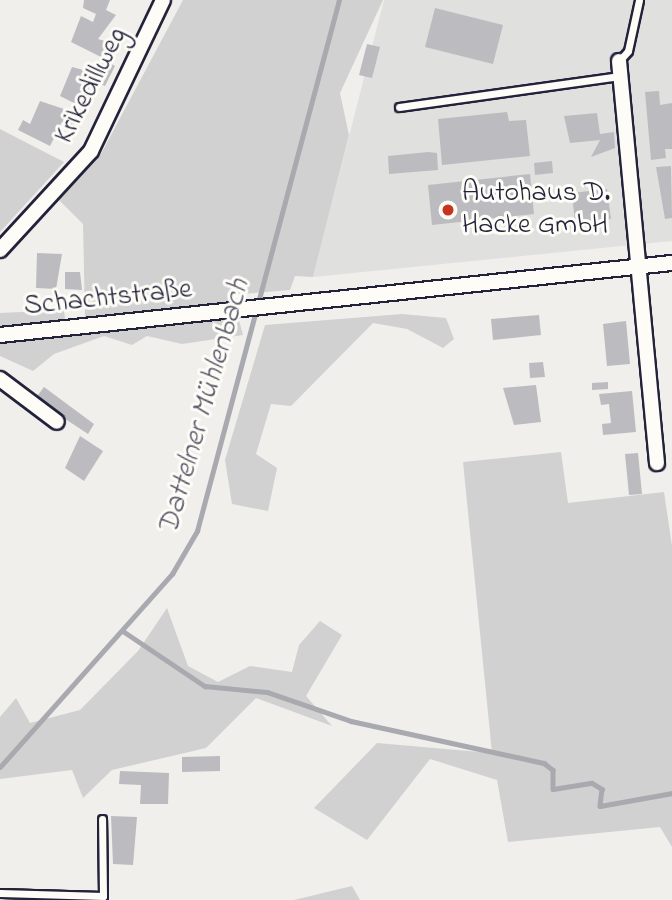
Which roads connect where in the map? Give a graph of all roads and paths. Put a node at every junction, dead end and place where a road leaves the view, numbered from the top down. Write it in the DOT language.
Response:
graph roads {
  1 [pos="163,0"];
  2 [pos="639,0"];
  3 [pos="619,61"];
  4 [pos="620,76"];
  5 [pos="398,107"];
  6 [pos="0,250"];
  7 [pos="672,263"];
  8 [pos="638,266"];
  9 [pos="0,335"];
  10 [pos="0,379"];
  11 [pos="57,422"];
  12 [pos="657,463"];
  13 [pos="102,819"];
  14 [pos="0,893"];
  1 -- 6 [label="street, Krikedillweg"];
  2 -- 3 [label="lane"];
  3 -- 4 [label="street"];
  4 -- 5 [label="lane"];
  4 -- 8 [label="street"];
  7 -- 8 [label="street, Schachtstraße"];
  8 -- 9 [label="street, Schachtstraße"];
  8 -- 12 [label="street"];
  10 -- 11 [label="street"];
  13 -- 14 [label="lane"];
}
